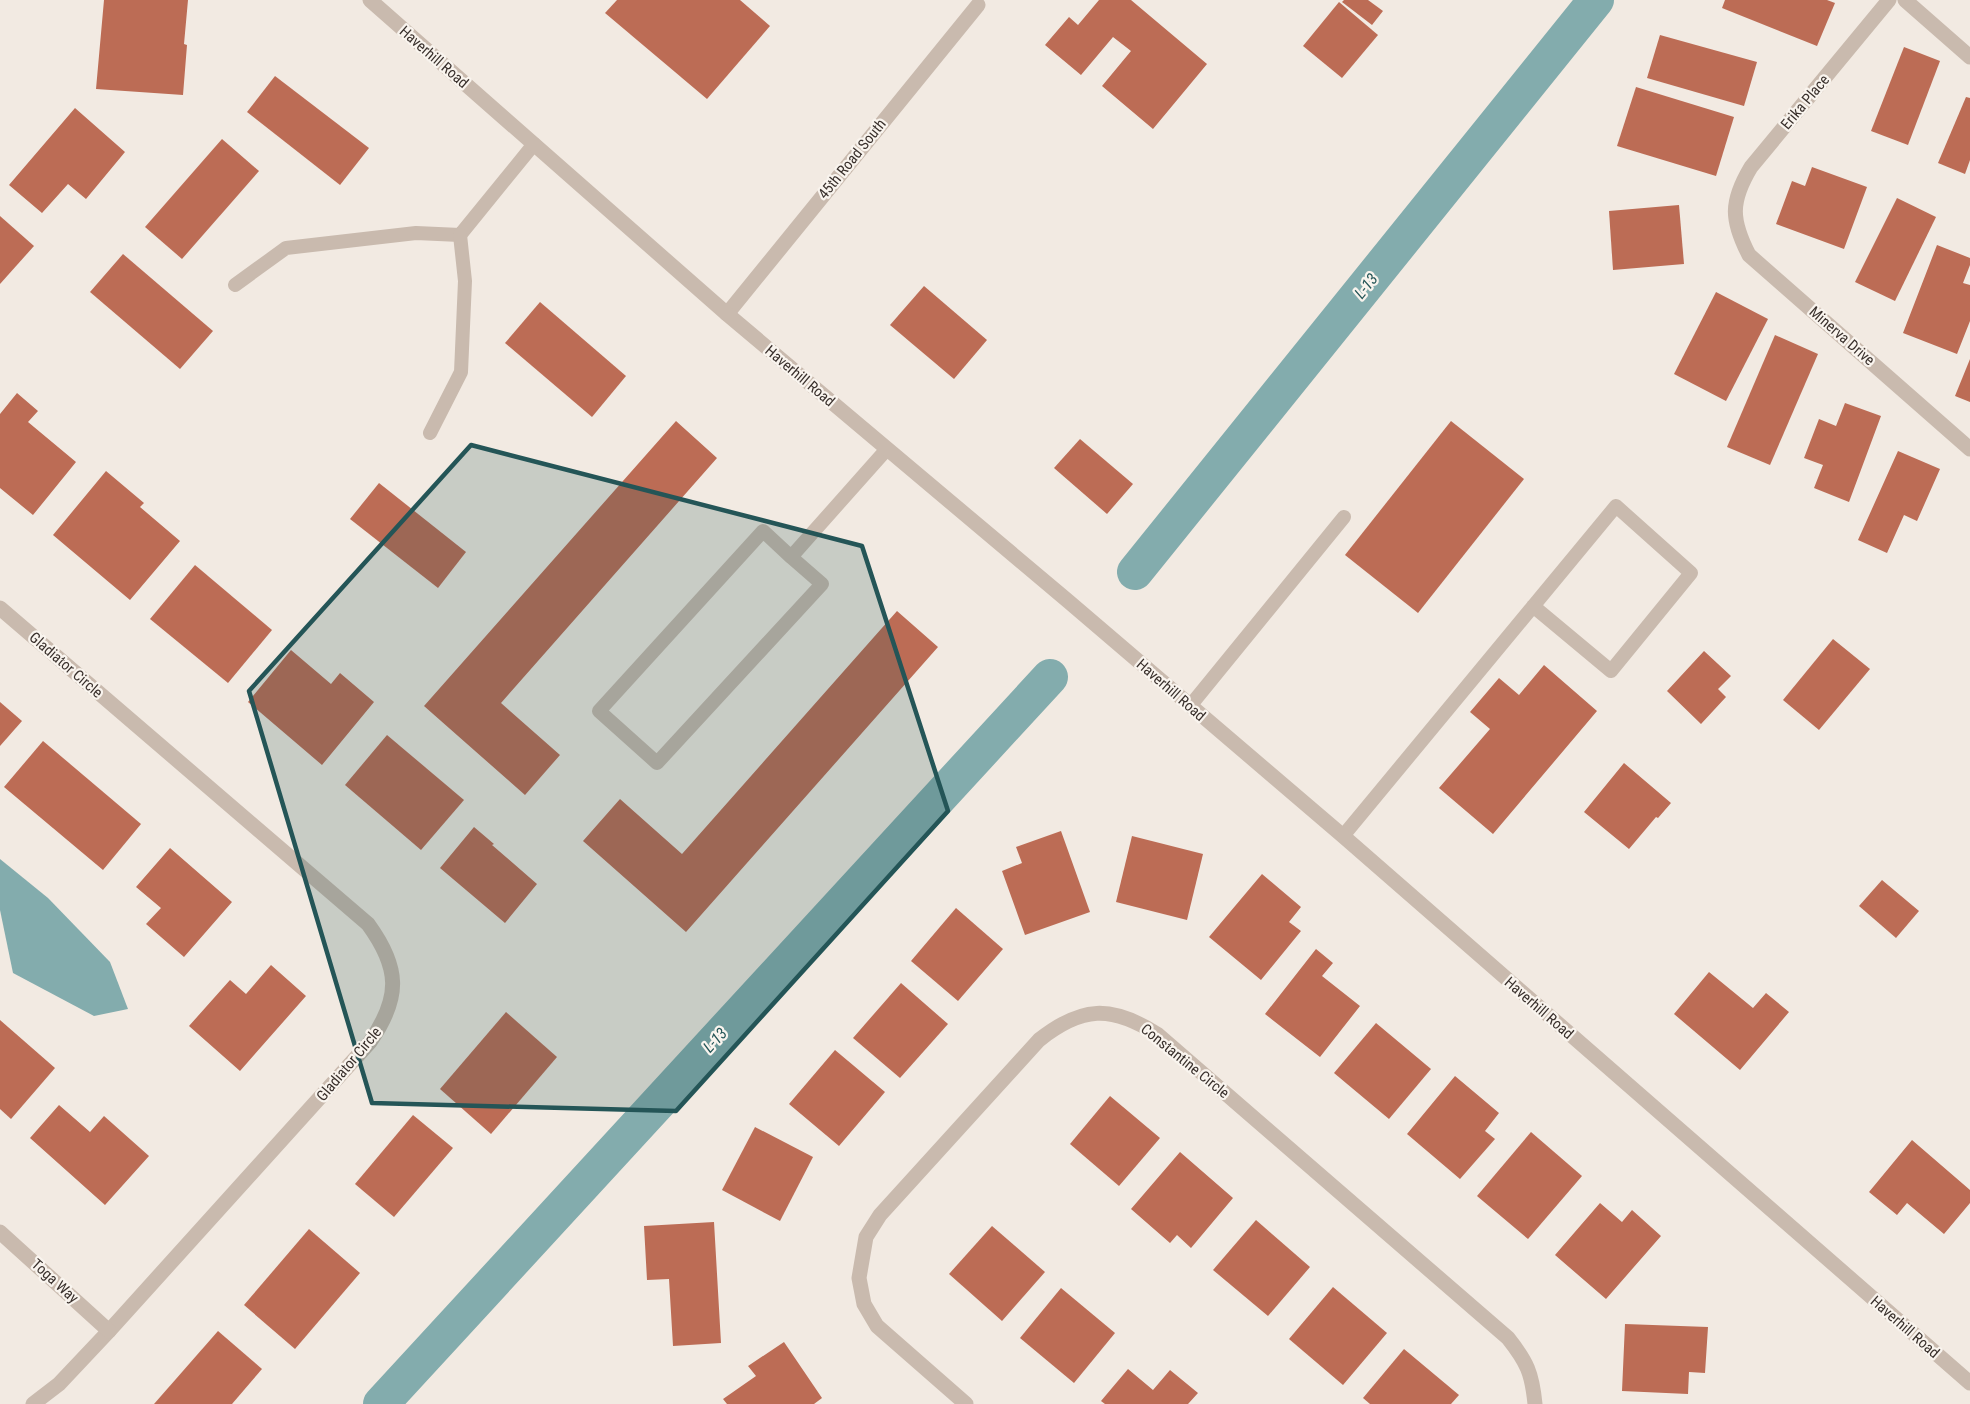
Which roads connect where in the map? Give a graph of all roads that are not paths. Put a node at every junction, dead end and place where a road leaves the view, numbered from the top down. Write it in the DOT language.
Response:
graph roads {
  1 [pos="370,0"];
  2 [pos="1889,0"];
  3 [pos="1905,0"];
  4 [pos="978,4"];
  5 [pos="1970,57"];
  6 [pos="534,144"];
  7 [pos="1734,211"];
  8 [pos="460,235"];
  9 [pos="235,285"];
  10 [pos="727,314"];
  11 [pos="430,433"];
  12 [pos="887,449"];
  13 [pos="1970,449"];
  14 [pos="1344,517"];
  15 [pos="791,556"];
  16 [pos="1533,606"];
  17 [pos="0,608"];
  18 [pos="1190,706"];
  19 [pos="1343,836"];
  20 [pos="0,1232"];
  21 [pos="109,1331"];
  22 [pos="1970,1383"];
  23 [pos="33,1404"];
  24 [pos="966,1404"];
  25 [pos="1535,1404"];
  1 -- 6 [label="street, Haverhill Road"];
  2 -- 7 [label="street, Erika Place"];
  3 -- 5 [label="street"];
  4 -- 10 [label="street, 45th Road South"];
  6 -- 8 [label="lane"];
  6 -- 10 [label="street, Haverhill Road"];
  7 -- 13 [label="street, Minerva Drive"];
  8 -- 9 [label="lane"];
  8 -- 11 [label="lane"];
  10 -- 12 [label="street, Haverhill Road"];
  12 -- 15 [label="lane"];
  12 -- 18 [label="street, Haverhill Road"];
  14 -- 18 [label="lane"];
  15 -- 15 [label="lane"];
  16 -- 16 [label="lane"];
  16 -- 19 [label="lane"];
  17 -- 21 [label="street, Gladiator Circle"];
  18 -- 19 [label="street, Haverhill Road"];
  19 -- 22 [label="street, Haverhill Road"];
  20 -- 21 [label="street, Toga Way"];
  21 -- 23 [label="street, Gladiator Circle"];
  24 -- 25 [label="street, Constantine Circle"];
}
